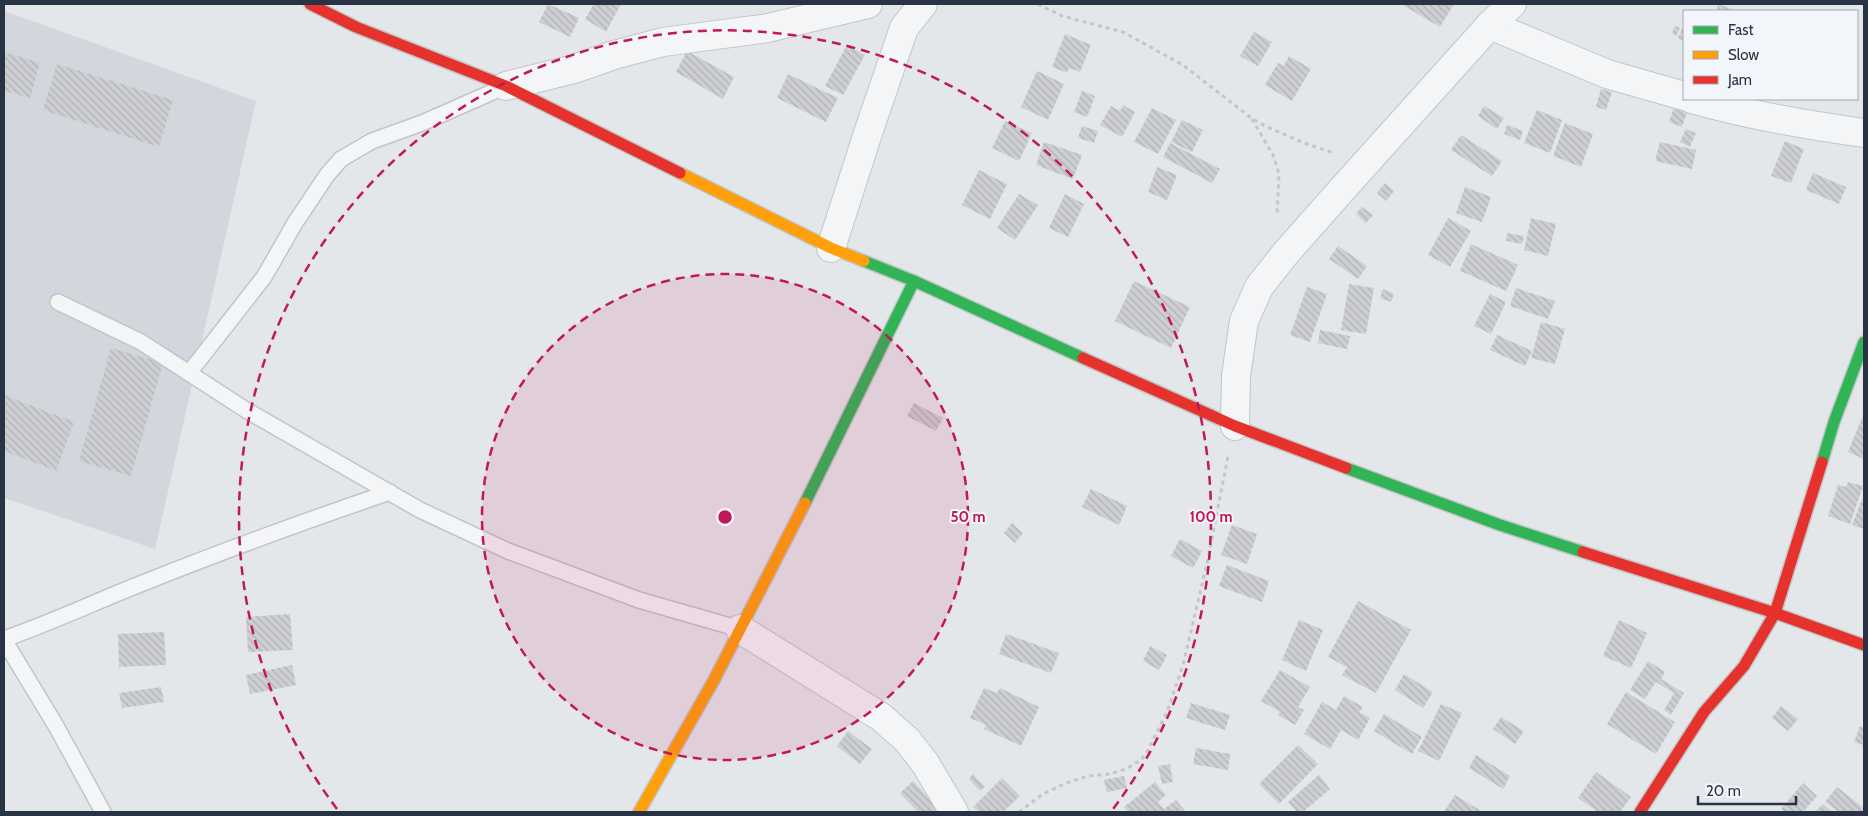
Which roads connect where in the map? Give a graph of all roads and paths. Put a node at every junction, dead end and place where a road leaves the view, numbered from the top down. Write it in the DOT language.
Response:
graph roads {
  1 [pos="310,4"];
  2 [pos="868,4"];
  3 [pos="923,4"];
  4 [pos="1038,4"];
  5 [pos="1512,4"];
  6 [pos="1490,25"];
  7 [pos="506,86"];
  8 [pos="1683,96"];
  9 [pos="1696,100"];
  10 [pos="1250,117"];
  11 [pos="1864,133"];
  12 [pos="1372,156"];
  13 [pos="831,248"];
  14 [pos="1279,261"];
  15 [pos="914,281"];
  16 [pos="58,302"];
  17 [pos="1864,342"];
  18 [pos="189,373"];
  19 [pos="1235,426"];
  20 [pos="390,492"];
  21 [pos="1775,613"];
  22 [pos="740,629"];
  23 [pos="4,639"];
  24 [pos="1864,646"];
  25 [pos="103,812"];
  26 [pos="639,812"];
  27 [pos="954,812"];
  28 [pos="1019,812"];
  29 [pos="1640,812"];
  1 -- 7 [label="street"];
  2 -- 7 [label="street"];
  3 -- 13 [label="street"];
  4 -- 10 [label="path"];
  5 -- 6 [label="street"];
  6 -- 8 [label="street"];
  6 -- 12 [label="street"];
  7 -- 13 [label="street"];
  7 -- 18 [label="lane"];
  9 -- 11 [label="street"];
  10 -- 12 [label="path"];
  10 -- 14 [label="path"];
  12 -- 14 [label="street"];
  13 -- 15 [label="street"];
  14 -- 19 [label="street"];
  15 -- 19 [label="street"];
  15 -- 22 [label="street"];
  16 -- 18 [label="lane"];
  17 -- 21 [label="street"];
  18 -- 20 [label="lane"];
  19 -- 21 [label="street"];
  19 -- 28 [label="path"];
  20 -- 22 [label="lane"];
  20 -- 23 [label="lane"];
  21 -- 24 [label="street"];
  21 -- 29 [label="street"];
  22 -- 26 [label="street"];
  22 -- 27 [label="street"];
  23 -- 25 [label="lane"];
}
